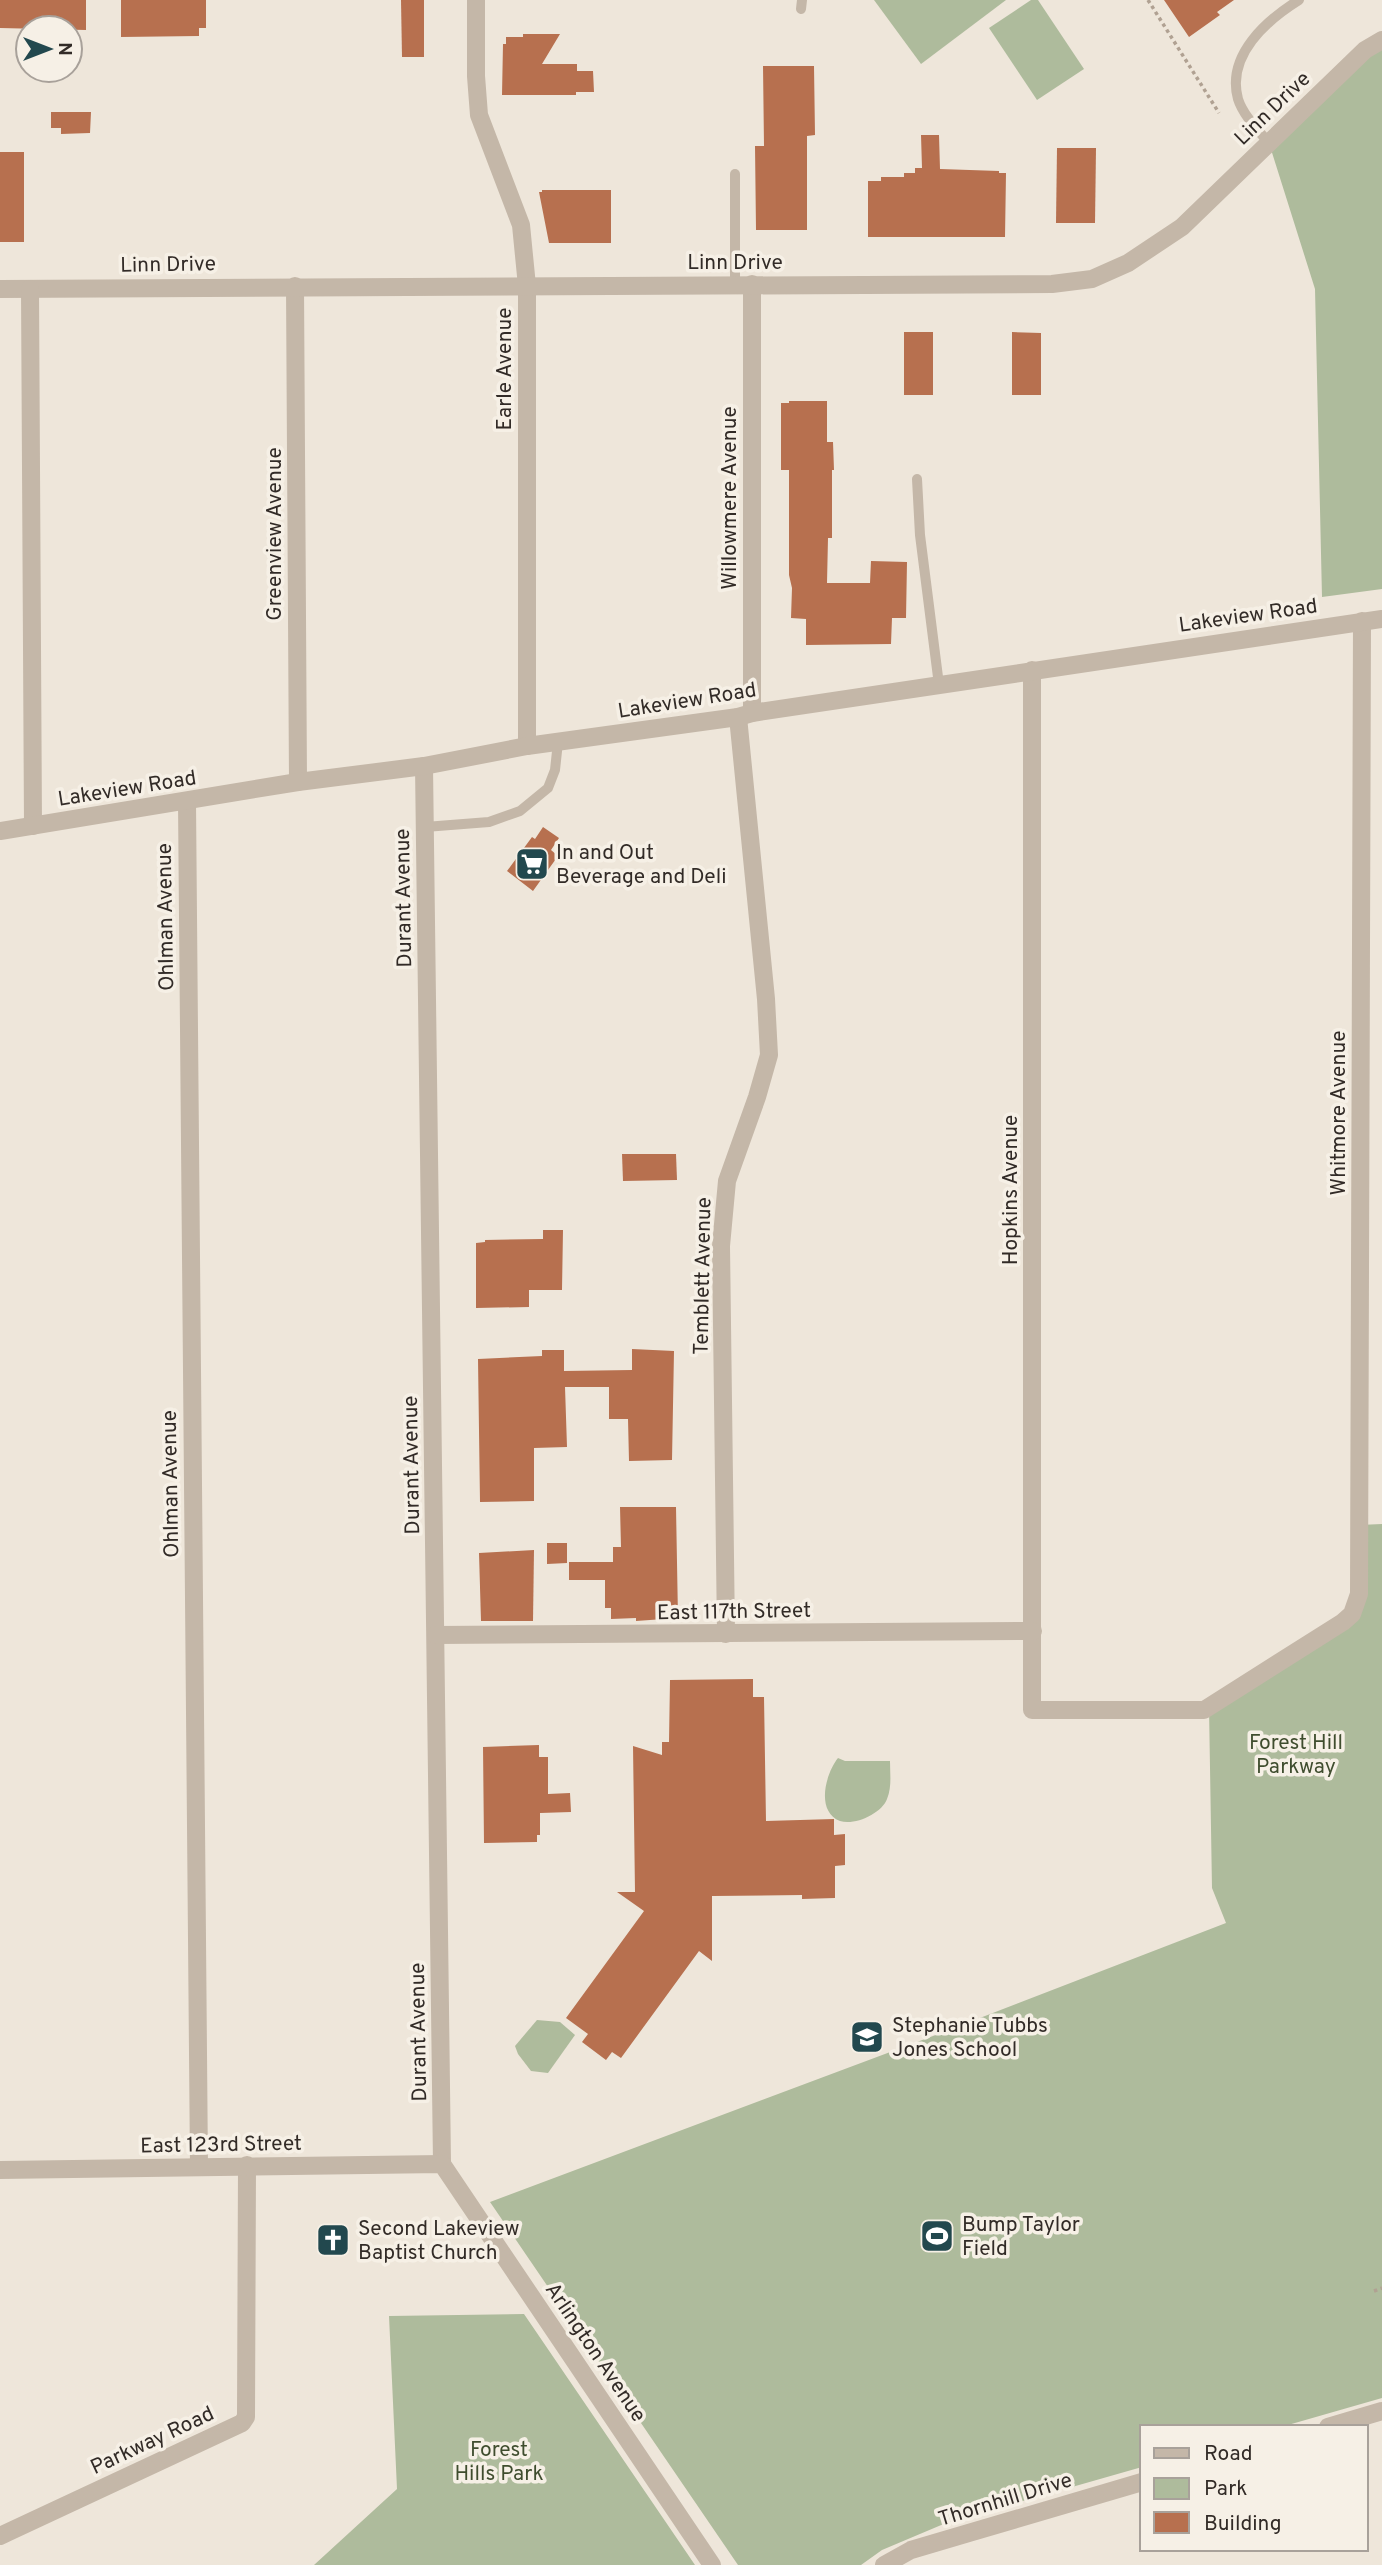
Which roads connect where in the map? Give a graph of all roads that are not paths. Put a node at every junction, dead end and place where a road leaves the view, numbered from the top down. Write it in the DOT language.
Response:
graph roads {
  1 [pos="475,0"];
  2 [pos="1299,0"];
  3 [pos="1382,40"];
  4 [pos="1269,143"];
  5 [pos="735,174"];
  6 [pos="744,284"];
  7 [pos="295,286"];
  8 [pos="527,286"];
  9 [pos="0,289"];
  10 [pos="30,289"];
  11 [pos="917,479"];
  12 [pos="1382,619"];
  13 [pos="1362,621"];
  14 [pos="1032,670"];
  15 [pos="939,685"];
  16 [pos="745,715"];
  17 [pos="558,742"];
  18 [pos="527,746"];
  19 [pos="424,766"];
  20 [pos="298,782"];
  21 [pos="187,802"];
  22 [pos="33,826"];
  23 [pos="425,827"];
  24 [pos="0,831"];
  25 [pos="1033,1631"];
  26 [pos="726,1634"];
  27 [pos="436,1635"];
  28 [pos="1032,1710"];
  29 [pos="442,2164"];
  30 [pos="247,2165"];
  31 [pos="199,2166"];
  32 [pos="0,2170"];
  33 [pos="1382,2411"];
  34 [pos="1335,2425"];
  35 [pos="1140,2483"];
  36 [pos="0,2536"];
  37 [pos="712,2565"];
  38 [pos="884,2565"];
  1 -- 8 [label="street, Earle Avenue"];
  2 -- 4 [label="lane"];
  3 -- 4 [label="street, Linn Drive"];
  4 -- 6 [label="street, Linn Drive"];
  5 -- 6 [label="lane"];
  6 -- 8 [label="street, Linn Drive"];
  6 -- 16 [label="street, Willowmere Avenue"];
  7 -- 8 [label="street, Linn Drive"];
  7 -- 10 [label="street, Linn Drive"];
  7 -- 20 [label="street, Greenview Avenue"];
  8 -- 18 [label="street, Earle Avenue"];
  9 -- 10 [label="street, Linn Drive"];
  10 -- 22 [label="street"];
  11 -- 15 [label="lane"];
  12 -- 13 [label="street, Lakeview Road"];
  13 -- 14 [label="street, Lakeview Road"];
  13 -- 28 [label="street, Whitmore Avenue"];
  14 -- 15 [label="street, Lakeview Road"];
  14 -- 25 [label="street, Hopkins Avenue"];
  15 -- 16 [label="street, Lakeview Road"];
  16 -- 17 [label="street, Lakeview Road"];
  16 -- 26 [label="street, Temblett Avenue"];
  17 -- 18 [label="street, Lakeview Road"];
  17 -- 23 [label="lane"];
  18 -- 19 [label="street, Lakeview Road"];
  19 -- 20 [label="street, Lakeview Road"];
  19 -- 23 [label="street, Durant Avenue"];
  20 -- 21 [label="street, Lakeview Road"];
  21 -- 22 [label="street, Lakeview Road"];
  21 -- 31 [label="street, Ohlman Avenue"];
  22 -- 24 [label="street, Lakeview Road"];
  23 -- 27 [label="street, Durant Avenue"];
  25 -- 26 [label="street, East 117th Street"];
  25 -- 28 [label="street, Hopkins Avenue"];
  26 -- 27 [label="street, East 117th Street"];
  27 -- 29 [label="street, Durant Avenue"];
  29 -- 30 [label="street, East 123rd Street"];
  29 -- 37 [label="street, Arlington Avenue"];
  30 -- 31 [label="street, East 123rd Street"];
  30 -- 36 [label="street, Parkway Road"];
  31 -- 32 [label="street, East 123rd Street"];
  33 -- 34 [label="street"];
  35 -- 38 [label="street, Thornhill Drive"];
}
